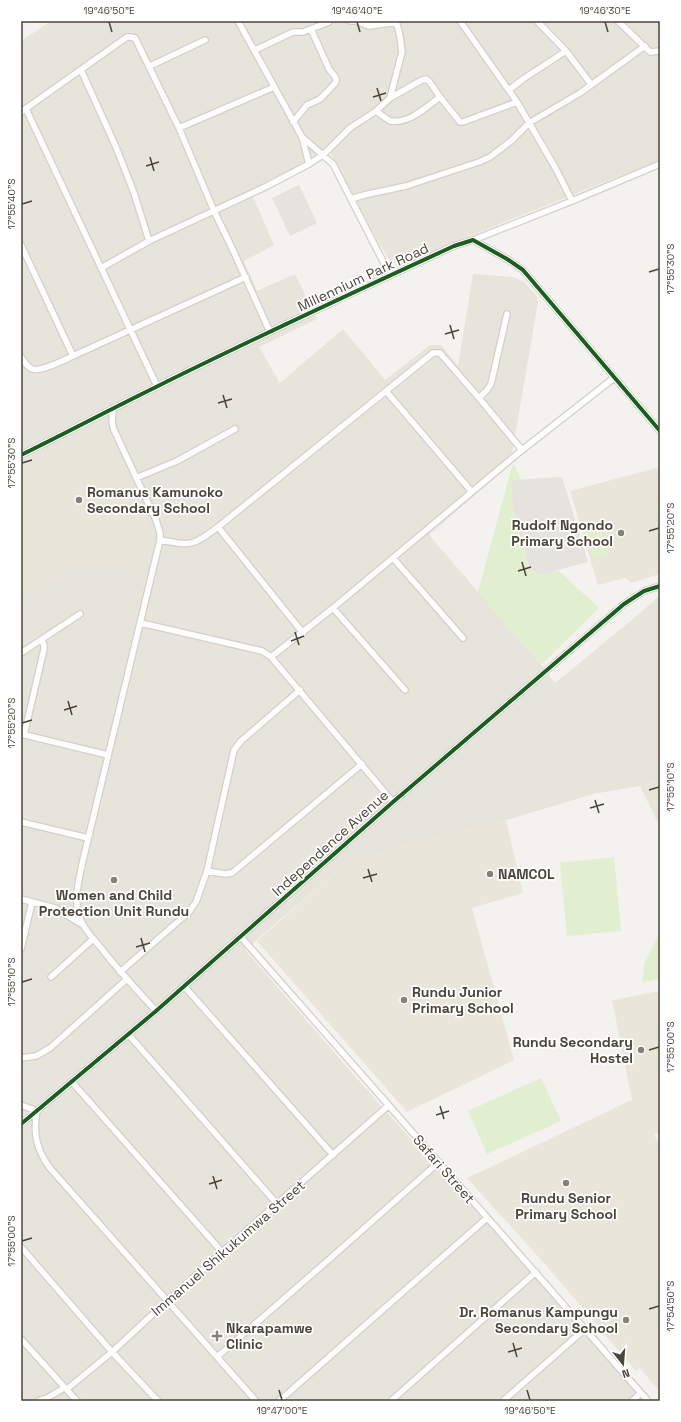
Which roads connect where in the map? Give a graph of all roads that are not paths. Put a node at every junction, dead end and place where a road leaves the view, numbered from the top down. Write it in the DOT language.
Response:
graph roads {
  1 [pos="238,21"];
  2 [pos="328,21"];
  3 [pos="350,21"];
  4 [pos="396,21"];
  5 [pos="460,21"];
  6 [pos="537,21"];
  7 [pos="618,21"];
  8 [pos="311,28"];
  9 [pos="205,40"];
  10 [pos="645,46"];
  11 [pos="255,50"];
  12 [pos="660,51"];
  13 [pos="566,52"];
  14 [pos="150,66"];
  15 [pos="82,70"];
  16 [pos="591,84"];
  17 [pos="274,87"];
  18 [pos="509,90"];
  19 [pos="390,98"];
  20 [pos="440,98"];
  21 [pos="517,102"];
  22 [pos="23,110"];
  23 [pos="376,111"];
  24 [pos="293,122"];
  25 [pos="529,124"];
  26 [pos="179,128"];
  27 [pos="302,137"];
  28 [pos="323,155"];
  29 [pos="309,164"];
  30 [pos="660,164"];
  31 [pos="350,199"];
  32 [pos="572,201"];
  33 [pos="214,211"];
  34 [pos="473,240"];
  35 [pos="149,241"];
  36 [pos="21,245"];
  37 [pos="102,268"];
  38 [pos="390,275"];
  39 [pos="246,277"];
  40 [pos="506,314"];
  41 [pos="130,330"];
  42 [pos="270,332"];
  43 [pos="73,356"];
  44 [pos="21,357"];
  45 [pos="614,378"];
  46 [pos="157,386"];
  47 [pos="386,391"];
  48 [pos="479,398"];
  49 [pos="113,408"];
  50 [pos="235,429"];
  51 [pos="660,431"];
  52 [pos="522,450"];
  53 [pos="21,455"];
  54 [pos="136,478"];
  55 [pos="472,492"];
  56 [pos="218,527"];
  57 [pos="160,540"];
  58 [pos="393,558"];
  59 [pos="660,586"];
  60 [pos="332,608"];
  61 [pos="80,614"];
  62 [pos="140,623"];
  63 [pos="303,633"];
  64 [pos="463,638"];
  65 [pos="42,640"];
  66 [pos="21,653"];
  67 [pos="272,657"];
  68 [pos="300,690"];
  69 [pos="405,690"];
  70 [pos="22,735"];
  71 [pos="108,755"];
  72 [pos="362,764"];
  73 [pos="393,802"];
  74 [pos="21,822"];
  75 [pos="88,838"];
  76 [pos="207,871"];
  77 [pos="21,899"];
  78 [pos="32,902"];
  79 [pos="83,925"];
  80 [pos="241,937"];
  81 [pos="93,939"];
  82 [pos="21,949"];
  83 [pos="120,972"];
  84 [pos="50,977"];
  85 [pos="127,979"];
  86 [pos="184,986"];
  87 [pos="156,1011"];
  88 [pos="128,1034"];
  89 [pos="21,1058"];
  90 [pos="72,1082"];
  91 [pos="21,1105"];
  92 [pos="388,1106"];
  93 [pos="37,1111"];
  94 [pos="21,1124"];
  95 [pos="333,1155"];
  96 [pos="439,1162"];
  97 [pos="278,1205"];
  98 [pos="487,1218"];
  99 [pos="21,1247"];
  100 [pos="223,1253"];
  101 [pos="536,1272"];
  102 [pos="168,1300"];
  103 [pos="585,1329"];
  104 [pos="21,1339"];
  105 [pos="112,1352"];
  106 [pos="217,1357"];
  107 [pos="66,1388"];
  108 [pos="641,1393"];
  109 [pos="38,1401"];
  110 [pos="77,1401"];
  111 [pos="158,1401"];
  112 [pos="256,1401"];
  113 [pos="279,1401"];
  114 [pos="391,1401"];
  115 [pos="503,1401"];
  116 [pos="632,1401"];
  117 [pos="648,1401"];
  1 -- 11 [label="street"];
  2 -- 8 [label="street"];
  3 -- 4 [label="street"];
  4 -- 19 [label="street"];
  5 -- 18 [label="street"];
  6 -- 13 [label="street"];
  7 -- 10 [label="street"];
  8 -- 11 [label="street"];
  8 -- 24 [label="street"];
  9 -- 14 [label="street"];
  10 -- 12 [label="street"];
  10 -- 16 [label="street"];
  11 -- 17 [label="street"];
  13 -- 16 [label="street"];
  13 -- 18 [label="street"];
  14 -- 15 [label="street"];
  14 -- 26 [label="street"];
  15 -- 22 [label="street"];
  15 -- 35 [label="street"];
  16 -- 25 [label="street"];
  17 -- 24 [label="street"];
  17 -- 26 [label="street"];
  18 -- 21 [label="street"];
  19 -- 20 [label="street"];
  19 -- 23 [label="street"];
  20 -- 21 [label="street"];
  20 -- 23 [label="street"];
  21 -- 25 [label="street"];
  22 -- 37 [label="street"];
  23 -- 28 [label="street"];
  24 -- 27 [label="street"];
  25 -- 31 [label="street"];
  25 -- 32 [label="street"];
  26 -- 33 [label="street"];
  27 -- 28 [label="street"];
  27 -- 29 [label="street"];
  28 -- 29 [label="street"];
  28 -- 31 [label="street"];
  29 -- 33 [label="street"];
  30 -- 32 [label="street, Millennium Park Road"];
  31 -- 38 [label="street"];
  32 -- 34 [label="street, Millennium Park Road"];
  33 -- 35 [label="street"];
  33 -- 39 [label="street"];
  34 -- 38 [label="street, Millennium Park Road"];
  34 -- 45 [label="street"];
  35 -- 37 [label="street"];
  36 -- 43 [label="street"];
  37 -- 41 [label="street"];
  38 -- 42 [label="street, Millennium Park Road"];
  39 -- 41 [label="street"];
  39 -- 42 [label="street"];
  40 -- 48 [label="street"];
  41 -- 43 [label="street"];
  41 -- 46 [label="street"];
  42 -- 46 [label="street, Millennium Park Road"];
  43 -- 44 [label="street"];
  45 -- 51 [label="street"];
  45 -- 52 [label="street"];
  46 -- 49 [label="street, Millennium Park Road"];
  47 -- 48 [label="street"];
  47 -- 55 [label="street"];
  47 -- 56 [label="street"];
  48 -- 52 [label="street"];
  49 -- 53 [label="street, Millennium Park Road"];
  49 -- 54 [label="street"];
  50 -- 54 [label="street"];
  52 -- 55 [label="street"];
  54 -- 57 [label="street"];
  55 -- 58 [label="street"];
  56 -- 57 [label="street"];
  56 -- 63 [label="street"];
  57 -- 62 [label="street"];
  58 -- 60 [label="street"];
  58 -- 64 [label="street"];
  59 -- 73 [label="street, Independence Avenue"];
  60 -- 63 [label="street"];
  60 -- 69 [label="street"];
  61 -- 65 [label="street"];
  62 -- 67 [label="street"];
  62 -- 71 [label="street"];
  63 -- 67 [label="street"];
  65 -- 66 [label="street"];
  65 -- 70 [label="street"];
  67 -- 68 [label="street"];
  68 -- 72 [label="street"];
  68 -- 76 [label="street"];
  70 -- 71 [label="street"];
  71 -- 75 [label="street"];
  72 -- 73 [label="street"];
  72 -- 76 [label="street"];
  73 -- 80 [label="street, Independence Avenue"];
  74 -- 75 [label="street"];
  75 -- 79 [label="street"];
  76 -- 83 [label="street"];
  77 -- 78 [label="street"];
  78 -- 79 [label="street"];
  78 -- 82 [label="street"];
  79 -- 81 [label="street"];
  80 -- 86 [label="street, Independence Avenue"];
  80 -- 92 [label="street, Safari Street"];
  81 -- 83 [label="street"];
  81 -- 84 [label="street"];
  83 -- 85 [label="street"];
  85 -- 87 [label="street"];
  85 -- 89 [label="street"];
  86 -- 87 [label="street, Independence Avenue"];
  86 -- 95 [label="street"];
  87 -- 88 [label="street, Independence Avenue"];
  88 -- 90 [label="street, Independence Avenue"];
  88 -- 97 [label="street"];
  90 -- 93 [label="street, Independence Avenue"];
  90 -- 100 [label="street"];
  91 -- 93 [label="street"];
  92 -- 95 [label="street, Immanuel Shikukumwa Street"];
  92 -- 96 [label="street, Safari Street"];
  93 -- 94 [label="street, Independence Avenue"];
  93 -- 102 [label="street"];
  95 -- 97 [label="street, Immanuel Shikukumwa Street"];
  96 -- 98 [label="street, Safari Street"];
  96 -- 106 [label="street"];
  97 -- 100 [label="street, Immanuel Shikukumwa Street"];
  98 -- 101 [label="street, Safari Street"];
  98 -- 113 [label="street"];
  99 -- 105 [label="street"];
  100 -- 102 [label="street, Immanuel Shikukumwa Street"];
  101 -- 103 [label="street, Safari Street"];
  101 -- 114 [label="street"];
  102 -- 105 [label="street, Immanuel Shikukumwa Street"];
  102 -- 106 [label="street"];
  103 -- 108 [label="street, Safari Street"];
  103 -- 115 [label="street"];
  104 -- 107 [label="street"];
  105 -- 107 [label="street, Immanuel Shikukumwa Street"];
  105 -- 111 [label="street"];
  106 -- 112 [label="street"];
  107 -- 109 [label="street, Immanuel Shikukumwa Street"];
  107 -- 110 [label="street"];
  108 -- 116 [label="street"];
  108 -- 117 [label="street, Safari Street"];
}
